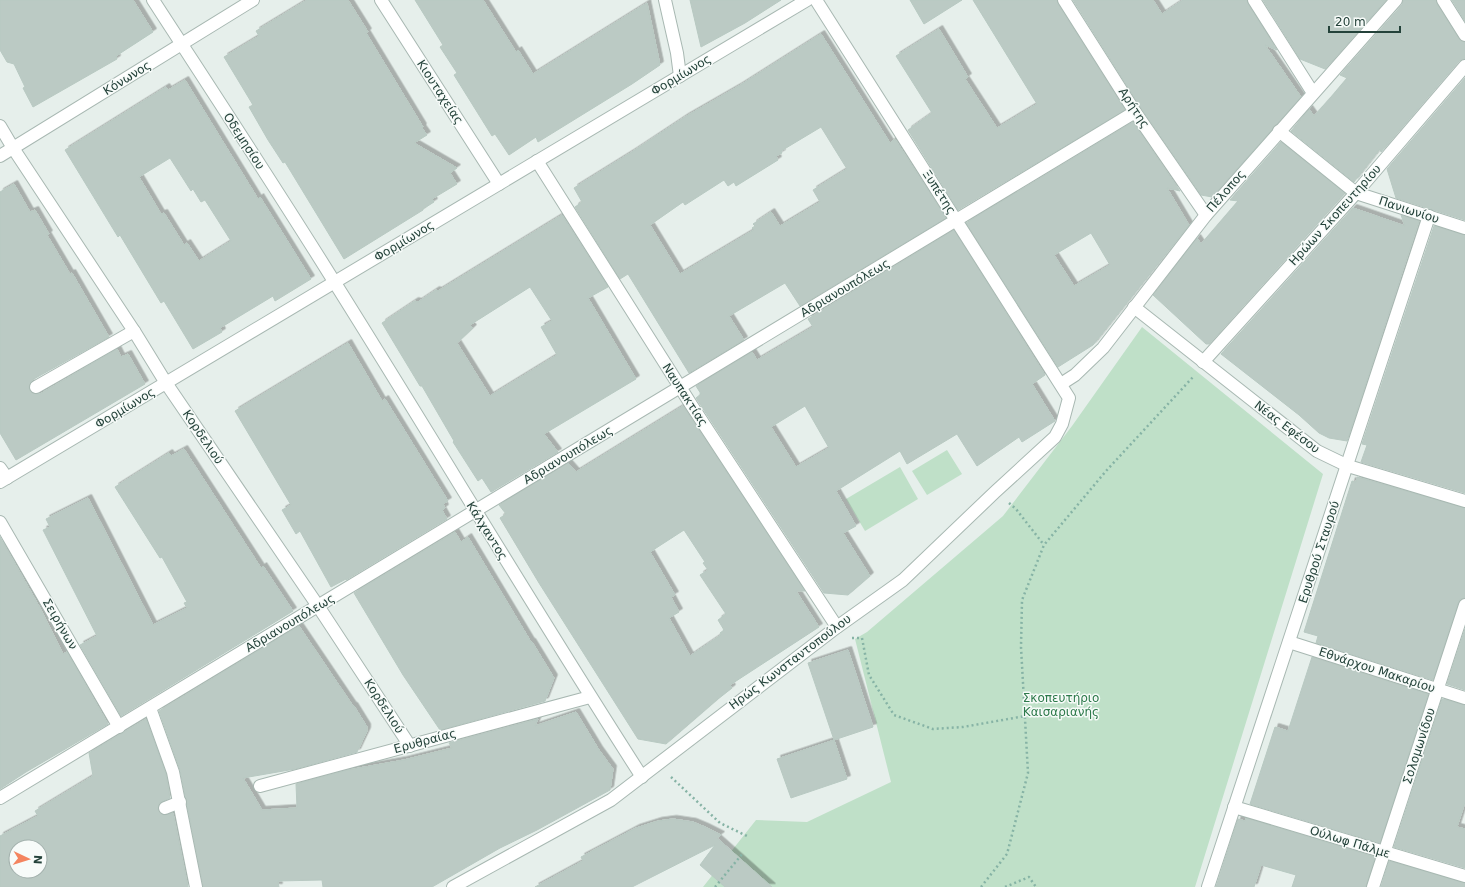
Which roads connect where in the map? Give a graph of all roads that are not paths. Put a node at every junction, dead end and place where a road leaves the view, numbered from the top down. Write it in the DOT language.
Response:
graph roads {
  1 [pos="153,0"];
  2 [pos="253,0"];
  3 [pos="381,0"];
  4 [pos="665,0"];
  5 [pos="807,0"];
  6 [pos="816,0"];
  7 [pos="1064,0"];
  8 [pos="1254,0"];
  9 [pos="1396,0"];
  10 [pos="1443,0"];
  11 [pos="1465,35"];
  12 [pos="182,45"];
  13 [pos="1465,66"];
  14 [pos="680,76"];
  15 [pos="1313,93"];
  16 [pos="1135,112"];
  17 [pos="0,126"];
  18 [pos="1279,131"];
  19 [pos="13,148"];
  20 [pos="0,156"];
  21 [pos="537,161"];
  22 [pos="499,184"];
  23 [pos="1356,193"];
  24 [pos="1206,215"];
  25 [pos="1429,216"];
  26 [pos="957,220"];
  27 [pos="1465,228"];
  28 [pos="335,282"];
  29 [pos="1134,307"];
  30 [pos="134,330"];
  31 [pos="1203,362"];
  32 [pos="166,383"];
  33 [pos="1061,384"];
  34 [pos="36,387"];
  35 [pos="680,387"];
  36 [pos="1348,466"];
  37 [pos="2,476"];
  38 [pos="1465,501"];
  39 [pos="475,511"];
  40 [pos="0,522"];
  41 [pos="1465,605"];
  42 [pos="318,606"];
  43 [pos="837,626"];
  44 [pos="1289,642"];
  45 [pos="1437,690"];
  46 [pos="590,697"];
  47 [pos="1465,698"];
  48 [pos="150,708"];
  49 [pos="119,727"];
  50 [pos="410,746"];
  51 [pos="642,777"];
  52 [pos="260,786"];
  53 [pos="0,798"];
  54 [pos="180,802"];
  55 [pos="1234,807"];
  56 [pos="165,808"];
  57 [pos="1384,852"];
  58 [pos="1465,876"];
  59 [pos="196,887"];
  60 [pos="453,887"];
  61 [pos="1208,887"];
  62 [pos="1373,887"];
  1 -- 12 [label="street, Οδεμησίου"];
  2 -- 12 [label="street, Κόνωνος"];
  3 -- 22 [label="street, Κιουταχείας"];
  4 -- 14 [label="street"];
  5 -- 14 [label="street, Φορμίωνος"];
  6 -- 26 [label="street, Ξυπέτης"];
  7 -- 16 [label="street, Αρήτης"];
  8 -- 15 [label="street"];
  9 -- 15 [label="street, Πέλοπος"];
  10 -- 11 [label="street"];
  12 -- 19 [label="street, Κόνωνος"];
  12 -- 28 [label="street, Οδεμησίου"];
  13 -- 23 [label="street, Ηρώων Σκοπευτηρίου"];
  14 -- 21 [label="street, Φορμίωνος"];
  15 -- 18 [label="street, Πέλοπος"];
  16 -- 24 [label="street, Αρήτης"];
  16 -- 26 [label="street, Αδριανουπόλεως"];
  17 -- 19 [label="street, Κορδελιού"];
  18 -- 23 [label="street, Πανιωνίου"];
  18 -- 24 [label="street, Πέλοπος"];
  19 -- 20 [label="street, Κόνωνος"];
  19 -- 30 [label="street, Κορδελιού"];
  21 -- 22 [label="street, Φορμίωνος"];
  21 -- 35 [label="street, Ναυπακτίας"];
  22 -- 28 [label="street, Φορμίωνος"];
  23 -- 25 [label="street, Πανιωνίου"];
  23 -- 31 [label="street, Ηρώων Σκοπευτηρίου"];
  24 -- 29 [label="street, Πέλοπος"];
  25 -- 27 [label="street, Πανιωνίου"];
  25 -- 36 [label="street, Ερυθρού Σταυρού"];
  26 -- 33 [label="street, Ξυπέτης"];
  26 -- 35 [label="street, Αδριανουπόλεως"];
  28 -- 32 [label="street, Φορμίωνος"];
  28 -- 39 [label="street, Κάλχαντος"];
  29 -- 31 [label="street, Νέας Εφέσου"];
  29 -- 33 [label="street, Πέλοπος"];
  30 -- 32 [label="street, Κορδελιού"];
  30 -- 34 [label="street"];
  31 -- 36 [label="street, Νέας Εφέσου"];
  32 -- 37 [label="street, Φορμίωνος"];
  32 -- 42 [label="street, Κορδελιού"];
  33 -- 43 [label="street, Ηρώς Κωνσταντοπούλου"];
  35 -- 39 [label="street, Αδριανουπόλεως"];
  35 -- 43 [label="street, Ναυπακτίας"];
  36 -- 38 [label="street, Νέας Εφέσου"];
  36 -- 44 [label="street, Ερυθρού Σταυρού"];
  39 -- 42 [label="street, Αδριανουπόλεως"];
  39 -- 46 [label="street, Κάλχαντος"];
  40 -- 49 [label="street, Σειρήνων"];
  41 -- 45 [label="street, Σολομωνίδου"];
  42 -- 48 [label="street, Αδριανουπόλεως"];
  42 -- 50 [label="street, Κορδελιού"];
  43 -- 51 [label="street, Ηρώς Κωνσταντοπούλου"];
  44 -- 45 [label="street, Εθνάρχου Μακαρίου"];
  44 -- 55 [label="street, Ερυθρού Σταυρού"];
  45 -- 47 [label="street, Εθνάρχου Μακαρίου"];
  45 -- 57 [label="street, Σολομωνίδου"];
  46 -- 50 [label="street, Ερυθραίας"];
  46 -- 51 [label="street, Κάλχαντος"];
  48 -- 49 [label="street, Αδριανουπόλεως"];
  48 -- 54 [label="street"];
  49 -- 53 [label="street, Αδριανουπόλεως"];
  50 -- 52 [label="street, Ερυθραίας"];
  51 -- 60 [label="street, Ηρώς Κωνσταντοπούλου"];
  54 -- 56 [label="street"];
  54 -- 59 [label="street"];
  55 -- 57 [label="street, Ούλωφ Πάλμε"];
  55 -- 61 [label="street, Ερυθρού Σταυρού"];
  57 -- 58 [label="street, Ούλωφ Πάλμε"];
  57 -- 62 [label="street, Σολομωνίδου"];
}
